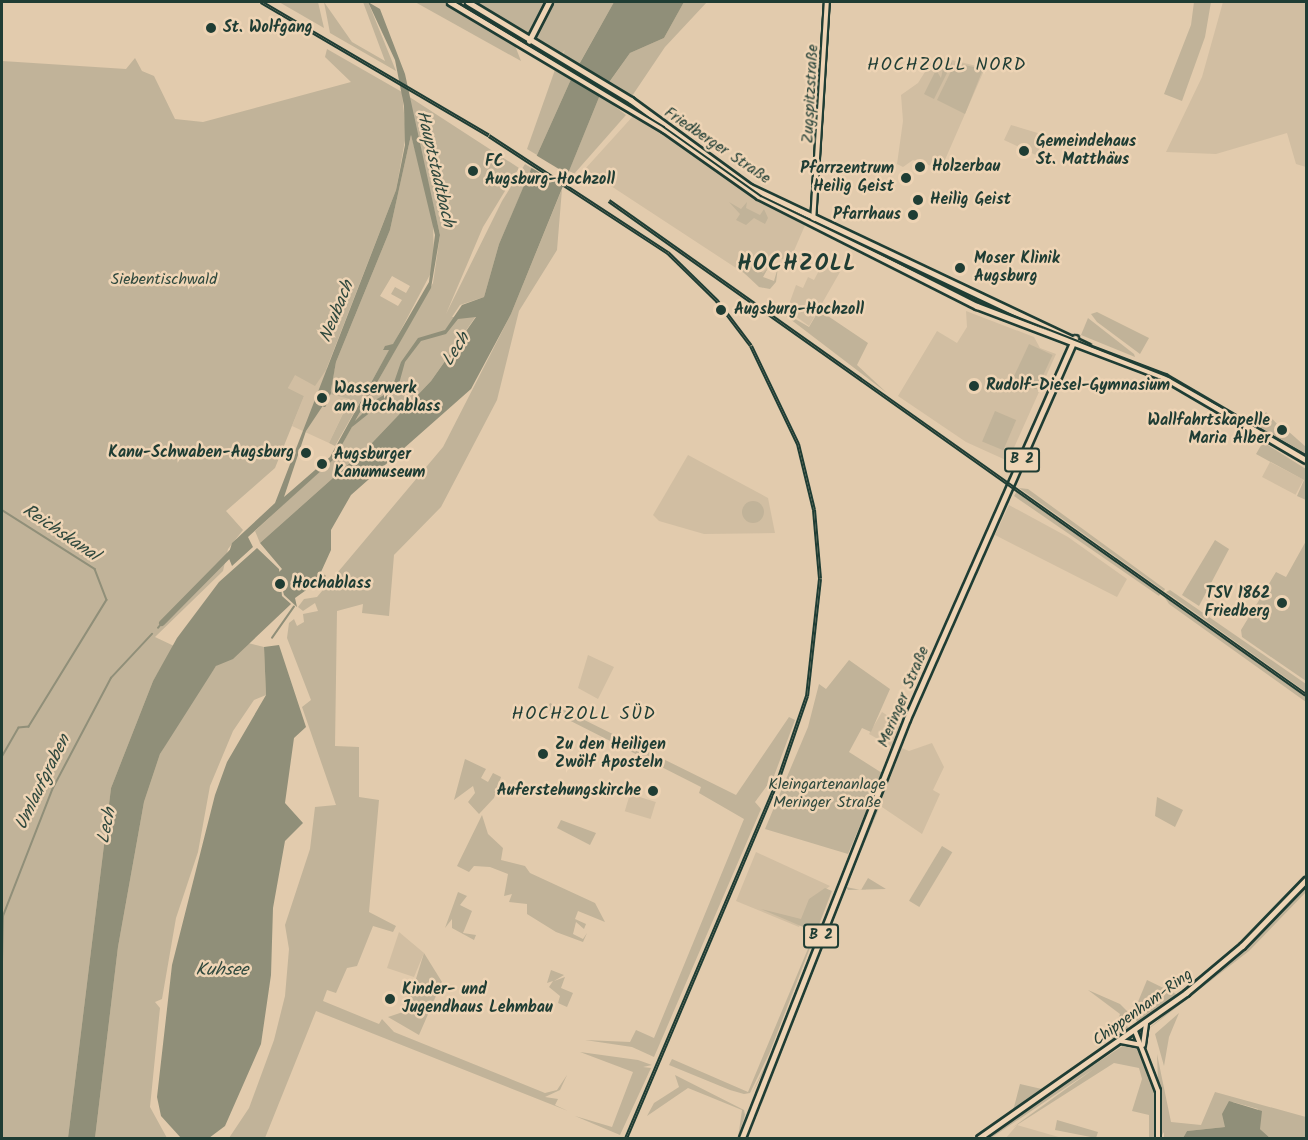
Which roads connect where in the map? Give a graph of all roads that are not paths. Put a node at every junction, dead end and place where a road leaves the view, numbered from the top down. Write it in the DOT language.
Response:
graph roads {
  1 [pos="450,2"];
  2 [pos="468,2"];
  3 [pos="549,2"];
  4 [pos="827,2"];
  5 [pos="529,40"];
  6 [pos="528,49"];
  7 [pos="561,63"];
  8 [pos="816,214"];
  9 [pos="813,222"];
  10 [pos="1074,341"];
  11 [pos="1306,460"];
  12 [pos="1306,880"];
  13 [pos="1146,1023"];
  14 [pos="1135,1031"];
  15 [pos="1121,1041"];
  16 [pos="1143,1046"];
  17 [pos="742,1138"];
  18 [pos="979,1138"];
  19 [pos="1158,1138"];
  1 -- 6 [label="main road, Friedberger Straße"];
  2 -- 5 [label="main road, Friedberger Straße"];
  3 -- 5 [label="main road"];
  4 -- 8 [label="street, Zugspitzstraße"];
  5 -- 6 [label="main road"];
  5 -- 7 [label="main road, Friedberger Straße"];
  6 -- 7 [label="main road, Friedberger Straße"];
  7 -- 8 [label="main road, Friedberger Straße"];
  7 -- 9 [label="main road, Friedberger Straße"];
  8 -- 9 [label="street, Zugspitzstraße"];
  8 -- 10 [label="main road, Friedberger Straße"];
  9 -- 10 [label="main road, Friedberger Straße"];
  10 -- 11 [label="main road, Friedberger Straße"];
  10 -- 17 [label="main road, Meringer Straße / B 2"];
  12 -- 13 [label="main road, Chippenham-Ring"];
  13 -- 14 [label="main road, Chippenham-Ring"];
  13 -- 16 [label="street"];
  14 -- 15 [label="main road, Chippenham-Ring"];
  14 -- 16 [label="street"];
  15 -- 16 [label="street"];
  15 -- 18 [label="main road, Chippenham-Ring"];
  16 -- 19 [label="street"];
}
